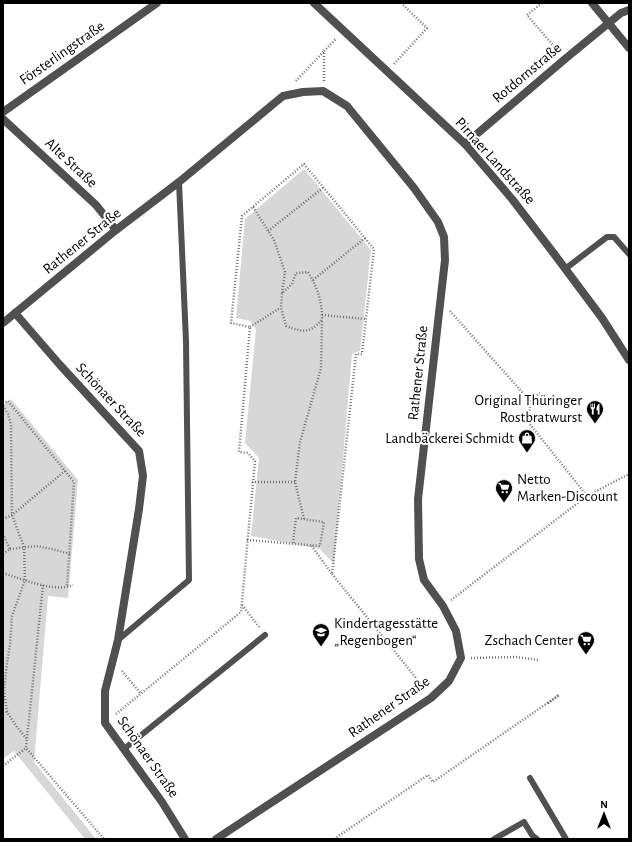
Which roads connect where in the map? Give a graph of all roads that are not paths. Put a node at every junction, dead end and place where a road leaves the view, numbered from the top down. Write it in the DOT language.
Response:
graph roads {
  1 [pos="157,3"];
  2 [pos="314,3"];
  3 [pos="592,3"];
  4 [pos="629,10"];
  5 [pos="608,24"];
  6 [pos="629,48"];
  7 [pos="3,112"];
  8 [pos="3,119"];
  9 [pos="465,144"];
  10 [pos="179,182"];
  11 [pos="116,230"];
  12 [pos="629,254"];
  13 [pos="565,269"];
  14 [pos="15,313"];
  15 [pos="3,323"];
  16 [pos="629,360"];
  17 [pos="265,635"];
  18 [pos="118,640"];
  19 [pos="124,749"];
  20 [pos="530,778"];
  21 [pos="184,839"];
  22 [pos="216,839"];
  23 [pos="494,839"];
  24 [pos="537,839"];
  25 [pos="566,839"];
  1 -- 7 [label="street, Försterlingstraße"];
  2 -- 9 [label="street, Pirnaer Landstraße"];
  3 -- 5 [label="street"];
  4 -- 5 [label="street, Rotdornstraße"];
  5 -- 6 [label="street"];
  5 -- 9 [label="street, Rotdornstraße"];
  8 -- 11 [label="street, Alte Straße"];
  9 -- 13 [label="street, Pirnaer Landstraße"];
  10 -- 11 [label="street, Rathener Straße"];
  10 -- 18 [label="lane"];
  10 -- 22 [label="street, Rathener Straße"];
  11 -- 14 [label="street, Rathener Straße"];
  12 -- 13 [label="lane"];
  13 -- 16 [label="street, Pirnaer Landstraße"];
  14 -- 15 [label="street, Rathener Straße"];
  14 -- 18 [label="street, Schönaer Straße"];
  17 -- 19 [label="lane"];
  18 -- 19 [label="street, Schönaer Straße"];
  19 -- 21 [label="street, Schönaer Straße"];
  20 -- 25 [label="lane"];
  23 -- 24 [label="lane"];
}
